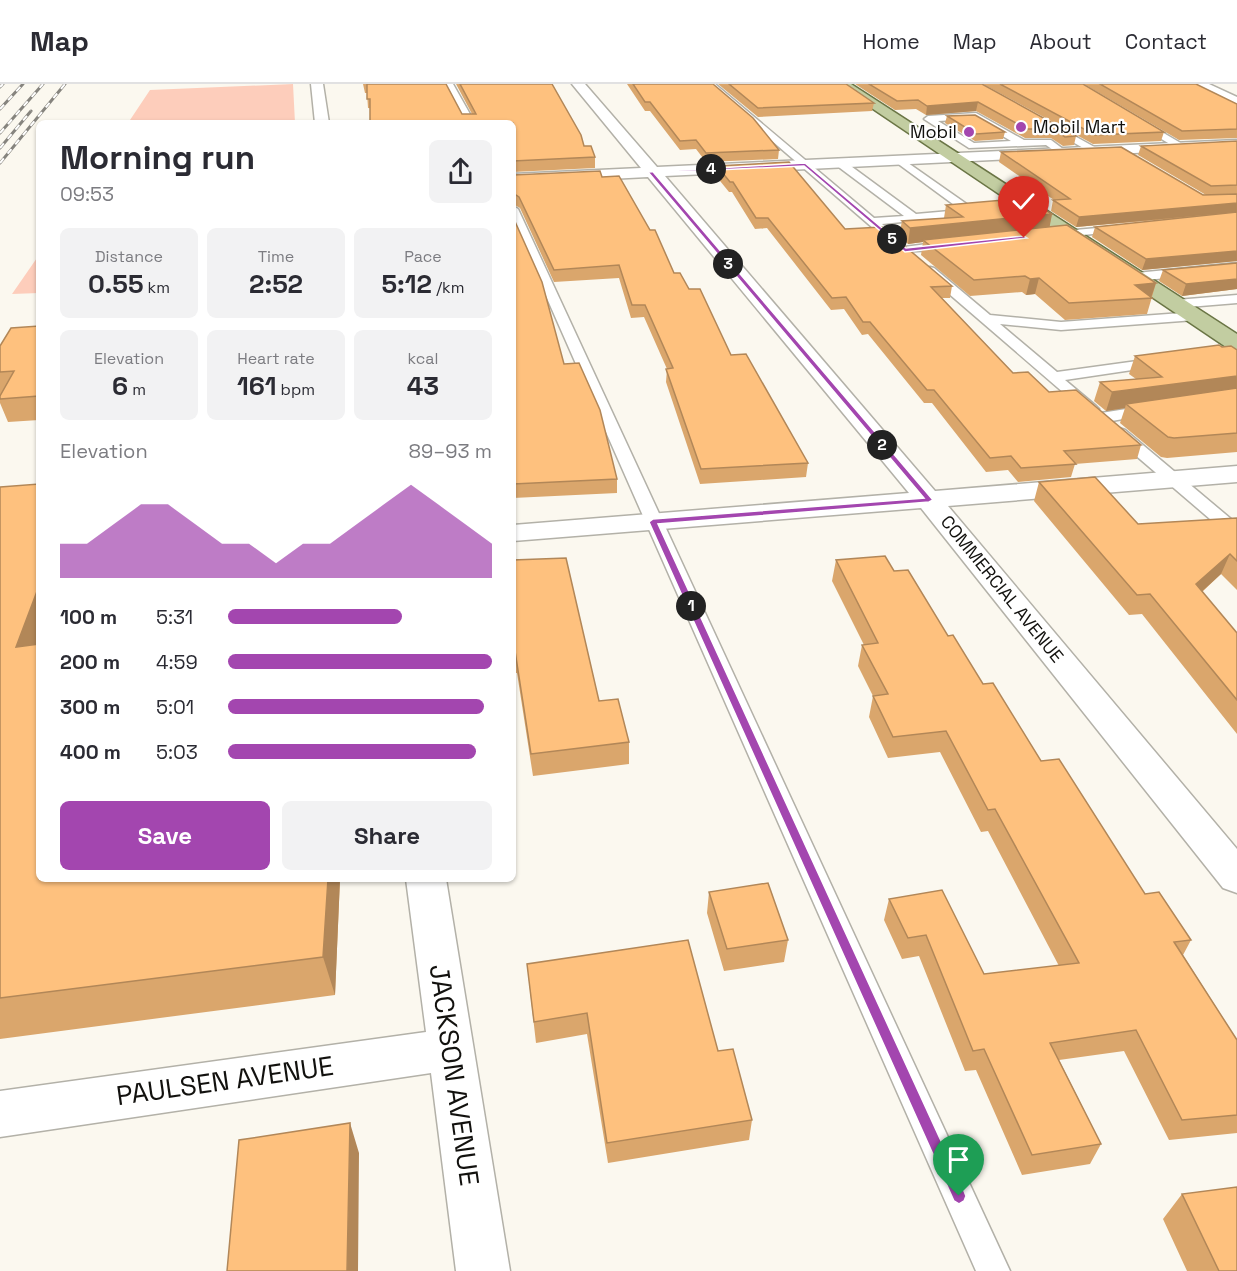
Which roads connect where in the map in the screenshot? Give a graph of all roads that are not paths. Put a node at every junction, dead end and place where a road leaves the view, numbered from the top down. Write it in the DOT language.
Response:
graph roads {
  1 [pos="317,84"];
  2 [pos="449,84"];
  3 [pos="578,84"];
  4 [pos="710,84"];
  5 [pos="842,84"];
  6 [pos="1199,84"];
  7 [pos="1237,102"];
  8 [pos="1133,118"];
  9 [pos="322,120"];
  10 [pos="468,120"];
  11 [pos="1044,123"];
  12 [pos="971,124"];
  13 [pos="985,126"];
  14 [pos="909,128"];
  15 [pos="952,132"];
  16 [pos="1023,144"];
  17 [pos="1237,144"];
  18 [pos="1181,147"];
  19 [pos="1117,149"];
  20 [pos="1095,151"];
  21 [pos="1062,152"];
  22 [pos="953,157"];
  23 [pos="898,160"];
  24 [pos="1137,161"];
  25 [pos="840,163"];
  26 [pos="805,164"];
  27 [pos="650,172"];
  28 [pos="516,178"];
  29 [pos="1029,207"];
  30 [pos="1010,209"];
  31 [pos="516,216"];
  32 [pos="914,218"];
  33 [pos="872,222"];
  34 [pos="1136,227"];
  35 [pos="1069,234"];
  36 [pos="1036,237"];
  37 [pos="965,244"];
  38 [pos="905,250"];
  39 [pos="1237,267"];
  40 [pos="1136,278"];
  41 [pos="1237,299"];
  42 [pos="1176,304"];
  43 [pos="1195,316"];
  44 [pos="986,319"];
  45 [pos="1233,350"];
  46 [pos="1170,361"];
  47 [pos="1053,376"];
  48 [pos="1170,408"];
  49 [pos="1101,418"];
  50 [pos="1237,474"];
  51 [pos="1173,479"];
  52 [pos="929,500"];
  53 [pos="653,522"];
  54 [pos="516,533"];
  55 [pos="1237,533"];
  56 [pos="1237,877"];
  57 [pos="426,882"];
  58 [pos="451,1049"];
  59 [pos="0,1114"];
  60 [pos="483,1271"];
  61 [pos="993,1271"];
  1 -- 9 [label="street"];
  2 -- 10 [label="lane"];
  3 -- 27 [label="street, COMMERCIAL AVENUE"];
  4 -- 26 [label="lane"];
  5 -- 14 [label="main road"];
  6 -- 7 [label="street"];
  8 -- 18 [label="lane"];
  11 -- 20 [label="lane"];
  12 -- 13 [label="lane"];
  13 -- 15 [label="lane"];
  13 -- 16 [label="lane"];
  14 -- 15 [label="lane"];
  14 -- 22 [label="main road"];
  15 -- 16 [label="lane"];
  16 -- 21 [label="lane"];
  17 -- 18 [label="street"];
  18 -- 19 [label="street"];
  19 -- 20 [label="street"];
  19 -- 24 [label="lane"];
  20 -- 21 [label="street"];
  21 -- 22 [label="street"];
  22 -- 23 [label="street"];
  22 -- 29 [label="main road"];
  23 -- 25 [label="street"];
  23 -- 32 [label="lane"];
  25 -- 26 [label="street"];
  25 -- 32 [label="lane"];
  26 -- 27 [label="street"];
  26 -- 33 [label="lane"];
  27 -- 28 [label="street"];
  27 -- 52 [label="street, COMMERCIAL AVENUE"];
  29 -- 30 [label="lane"];
  29 -- 35 [label="main road"];
  31 -- 53 [label="lane"];
  32 -- 33 [label="lane"];
  33 -- 38 [label="lane"];
  34 -- 35 [label="lane"];
  35 -- 36 [label="lane"];
  35 -- 40 [label="main road"];
  37 -- 38 [label="lane"];
  38 -- 44 [label="lane"];
  39 -- 40 [label="lane"];
  40 -- 42 [label="main road"];
  41 -- 42 [label="lane"];
  42 -- 43 [label="main road"];
  43 -- 44 [label="lane"];
  43 -- 45 [label="main road"];
  44 -- 47 [label="lane"];
  46 -- 47 [label="lane"];
  47 -- 49 [label="lane"];
  48 -- 49 [label="lane"];
  49 -- 51 [label="lane"];
  50 -- 51 [label="street"];
  51 -- 52 [label="street"];
  51 -- 55 [label="lane"];
  52 -- 53 [label="street"];
  52 -- 56 [label="street, COMMERCIAL AVENUE"];
  53 -- 54 [label="street"];
  53 -- 61 [label="lane"];
  57 -- 58 [label="street, JACKSON AVENUE"];
  58 -- 59 [label="street, PAULSEN AVENUE"];
  58 -- 60 [label="street, JACKSON AVENUE"];
}
